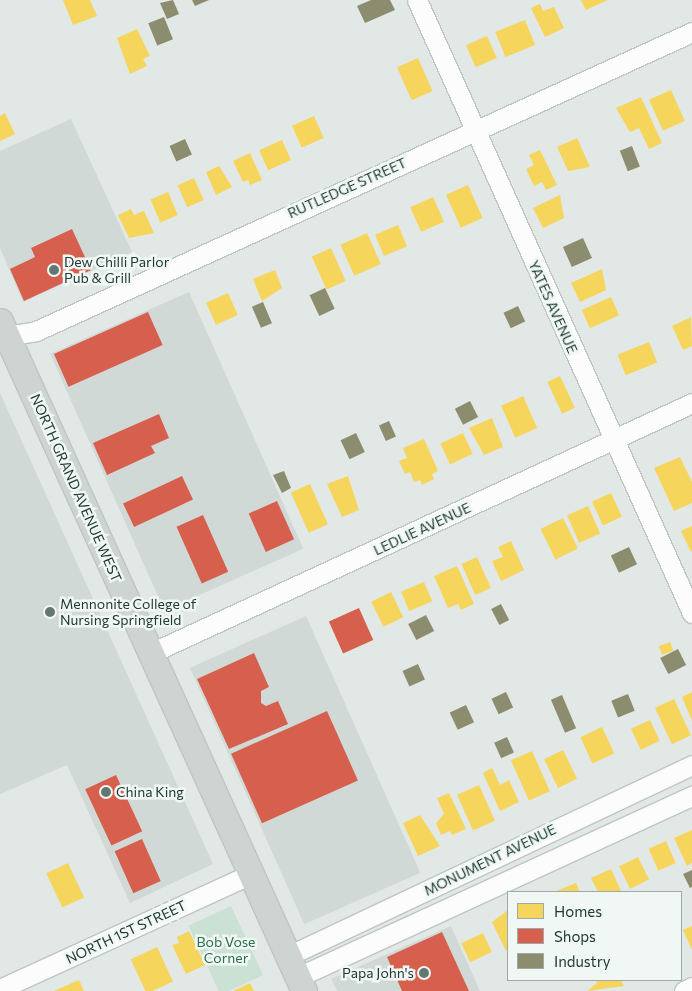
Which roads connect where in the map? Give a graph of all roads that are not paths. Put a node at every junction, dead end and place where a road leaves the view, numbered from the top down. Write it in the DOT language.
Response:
graph roads {
  1 [pos="417,0"];
  2 [pos="692,32"];
  3 [pos="473,130"];
  4 [pos="2,331"];
  5 [pos="692,403"];
  6 [pos="613,441"];
  7 [pos="692,613"];
  8 [pos="151,653"];
  9 [pos="692,764"];
  10 [pos="692,796"];
  11 [pos="581,816"];
  12 [pos="593,842"];
  13 [pos="251,874"];
  14 [pos="297,975"];
  15 [pos="692,987"];
  16 [pos="0,989"];
  17 [pos="684,991"];
  1 -- 3 [label="street, YATES AVENUE"];
  2 -- 3 [label="street, RUTLEDGE STREET"];
  3 -- 4 [label="street, RUTLEDGE STREET"];
  3 -- 6 [label="street, YATES AVENUE"];
  4 -- 8 [label="main road, NORTH GRAND AVENUE WEST"];
  5 -- 6 [label="street, LEDLIE AVENUE"];
  6 -- 7 [label="street, YATES AVENUE"];
  6 -- 8 [label="street, LEDLIE AVENUE"];
  8 -- 13 [label="main road, NORTH GRAND AVENUE WEST"];
  9 -- 11 [label="street, MONUMENT AVENUE"];
  10 -- 12 [label="street, MONUMENT AVENUE"];
  11 -- 12 [label="street"];
  11 -- 14 [label="street, MONUMENT AVENUE"];
  12 -- 14 [label="street, MONUMENT AVENUE"];
  13 -- 14 [label="main road, NORTH GRAND AVENUE WEST"];
  13 -- 16 [label="street, NORTH 1ST STREET"];
  15 -- 17 [label="street"];
}
